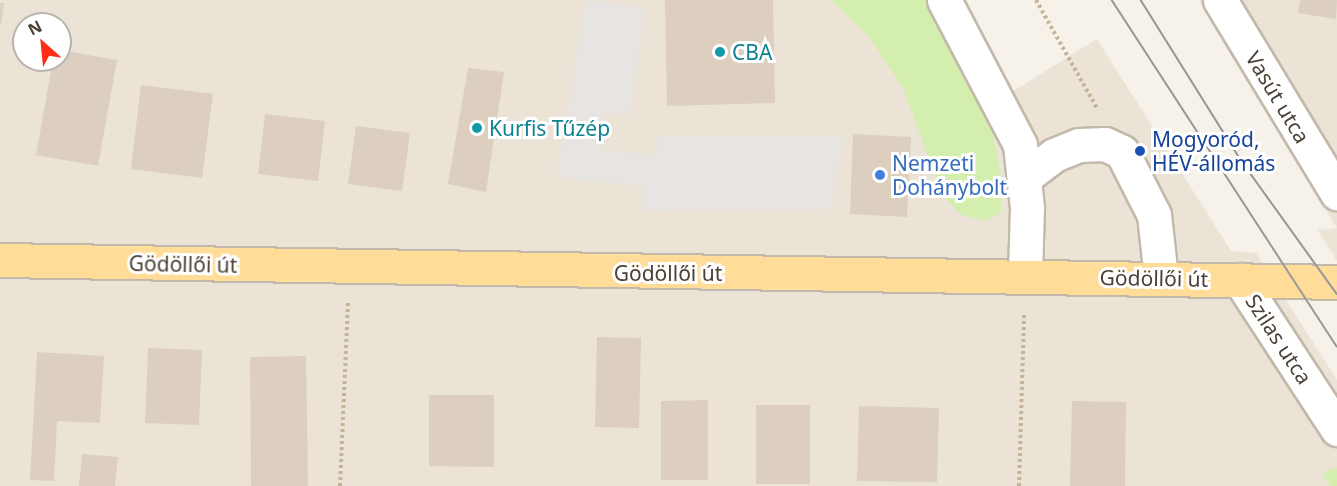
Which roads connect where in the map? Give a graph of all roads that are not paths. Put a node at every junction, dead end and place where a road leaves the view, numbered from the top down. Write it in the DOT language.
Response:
graph roads {
  1 [pos="944,0"];
  2 [pos="1220,0"];
  3 [pos="1025,177"];
  4 [pos="1337,193"];
  5 [pos="0,260"];
  6 [pos="1026,276"];
  7 [pos="1161,277"];
  8 [pos="1240,280"];
  9 [pos="1337,282"];
  10 [pos="1337,429"];
  1 -- 3 [label="street"];
  2 -- 4 [label="street, Vasút utca"];
  3 -- 6 [label="street"];
  3 -- 7 [label="street"];
  5 -- 6 [label="main road, Gödöllői út"];
  6 -- 7 [label="main road, Gödöllői út"];
  7 -- 8 [label="main road, Gödöllői út"];
  8 -- 9 [label="main road, Gödöllői út"];
  8 -- 10 [label="street, Szilas utca"];
}
